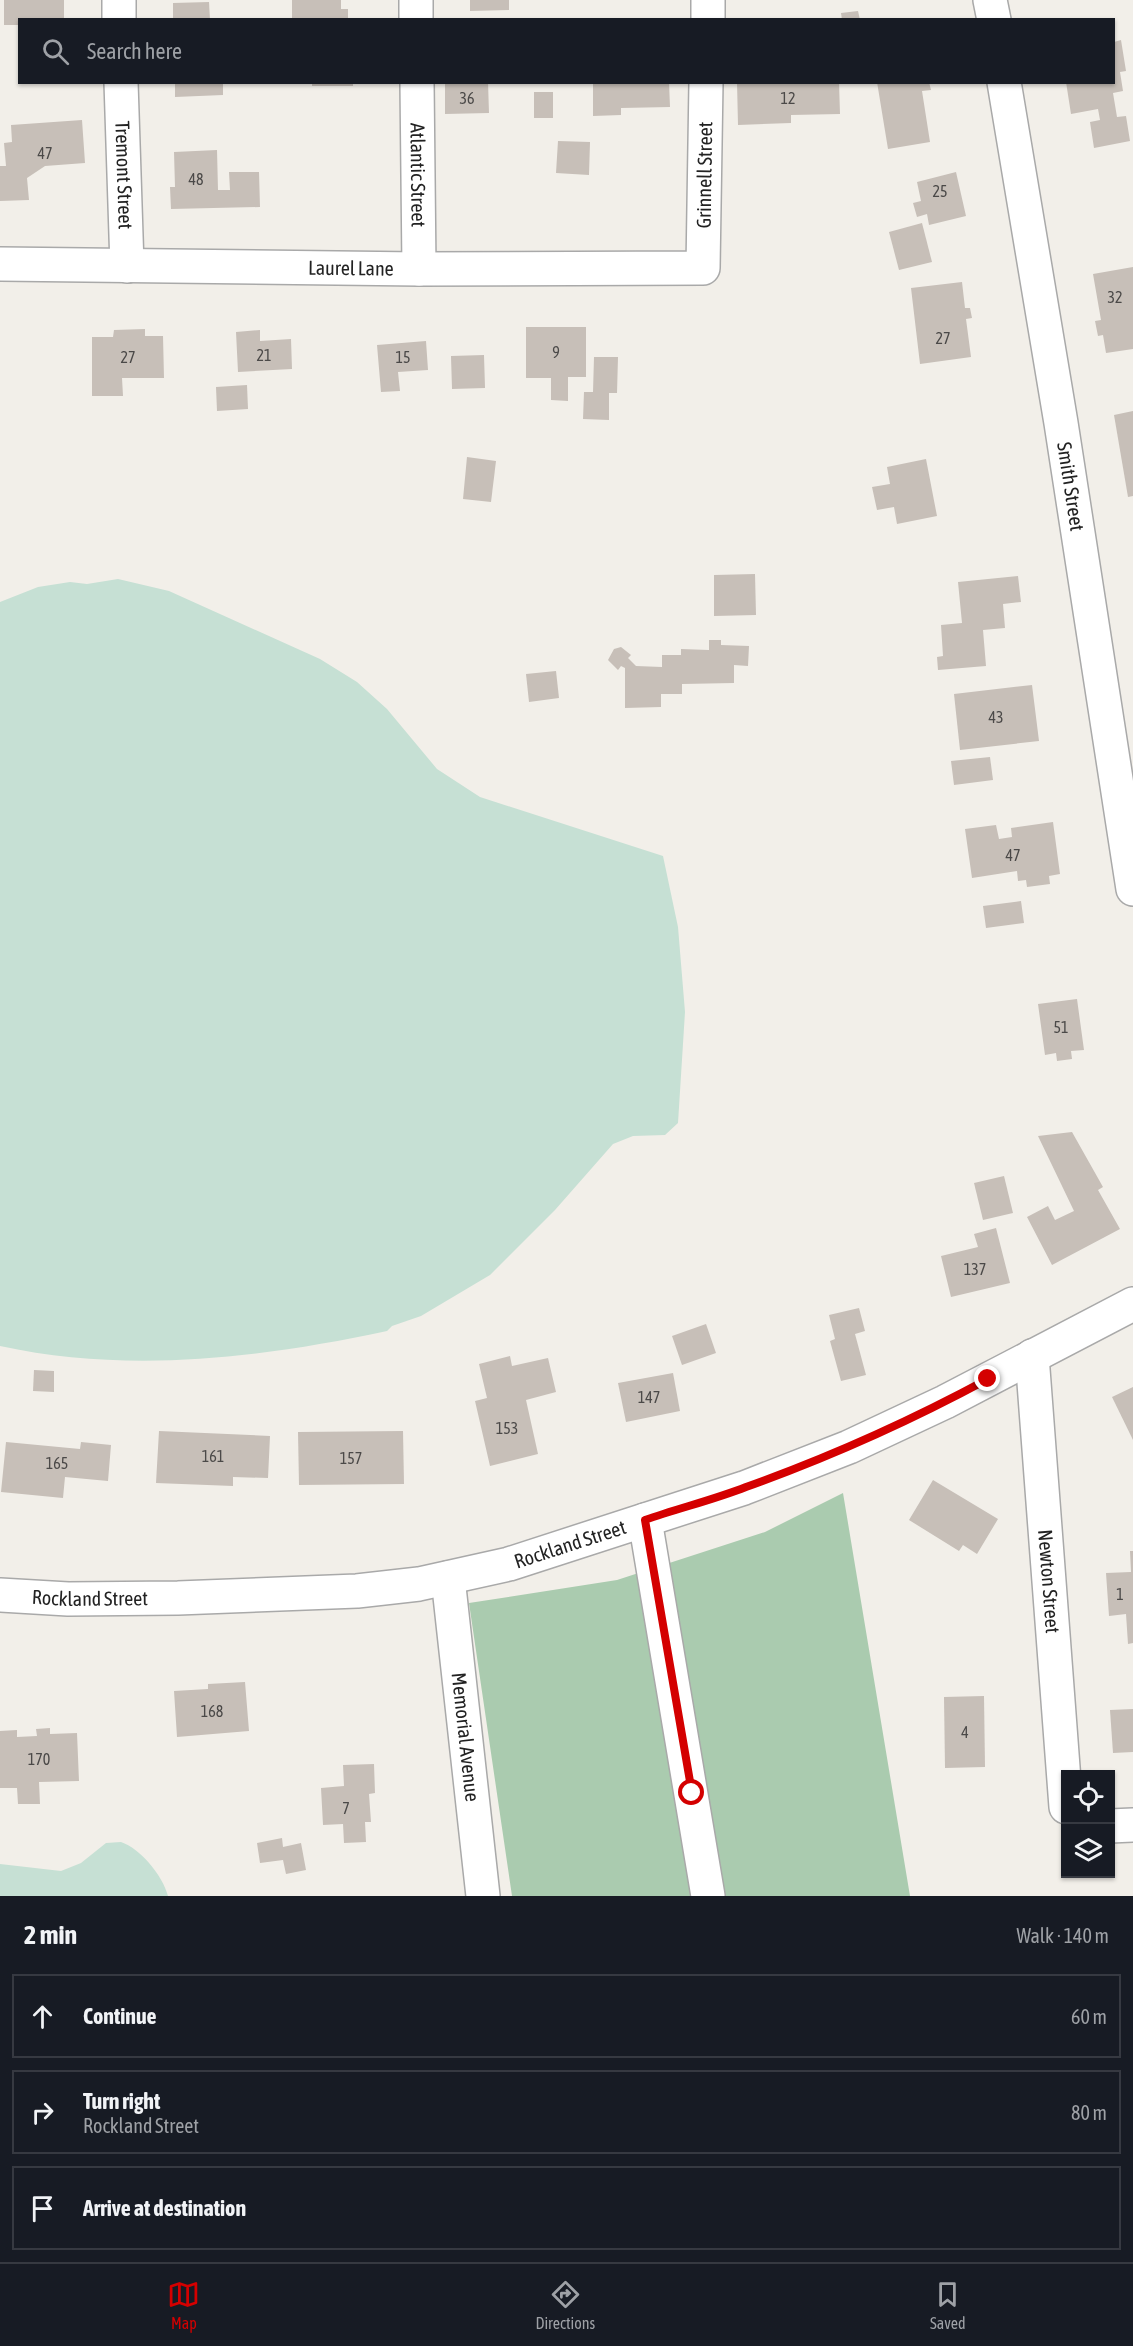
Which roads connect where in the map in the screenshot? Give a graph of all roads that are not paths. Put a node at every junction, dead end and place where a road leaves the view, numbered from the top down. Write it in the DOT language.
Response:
graph roads {
  1 [pos="118,0"];
  2 [pos="416,0"];
  3 [pos="708,0"];
  4 [pos="990,0"];
  5 [pos="119,18"];
  6 [pos="416,18"];
  7 [pos="708,18"];
  8 [pos="994,18"];
  9 [pos="121,84"];
  10 [pos="417,84"];
  11 [pos="706,84"];
  12 [pos="1004,84"];
  13 [pos="0,264"];
  14 [pos="127,266"];
  15 [pos="419,268"];
  16 [pos="703,268"];
  17 [pos="1133,889"];
  18 [pos="1133,1304"];
  19 [pos="1032,1356"];
  20 [pos="645,1520"];
  21 [pos="448,1578"];
  22 [pos="0,1595"];
  23 [pos="1062,1770"];
  24 [pos="1133,1825"];
  25 [pos="1115,1826"];
  26 [pos="483,1896"];
  27 [pos="708,1896"];
  1 -- 5 [label="street"];
  2 -- 6 [label="street"];
  3 -- 7 [label="street"];
  4 -- 8 [label="street"];
  9 -- 14 [label="street, Tremont Street"];
  10 -- 15 [label="street, Atlantic Street"];
  11 -- 16 [label="street, Grinnell Street"];
  12 -- 17 [label="street, Smith Street"];
  13 -- 14 [label="street, Laurel Lane"];
  14 -- 15 [label="street, Laurel Lane"];
  15 -- 16 [label="street, Laurel Lane"];
  18 -- 19 [label="street, Rockland Street"];
  19 -- 20 [label="street, Rockland Street"];
  19 -- 23 [label="street, Newton Street"];
  20 -- 21 [label="street, Rockland Street"];
  20 -- 27 [label="street"];
  21 -- 22 [label="street, Rockland Street"];
  21 -- 26 [label="street, Memorial Avenue"];
  24 -- 25 [label="street"];
}
